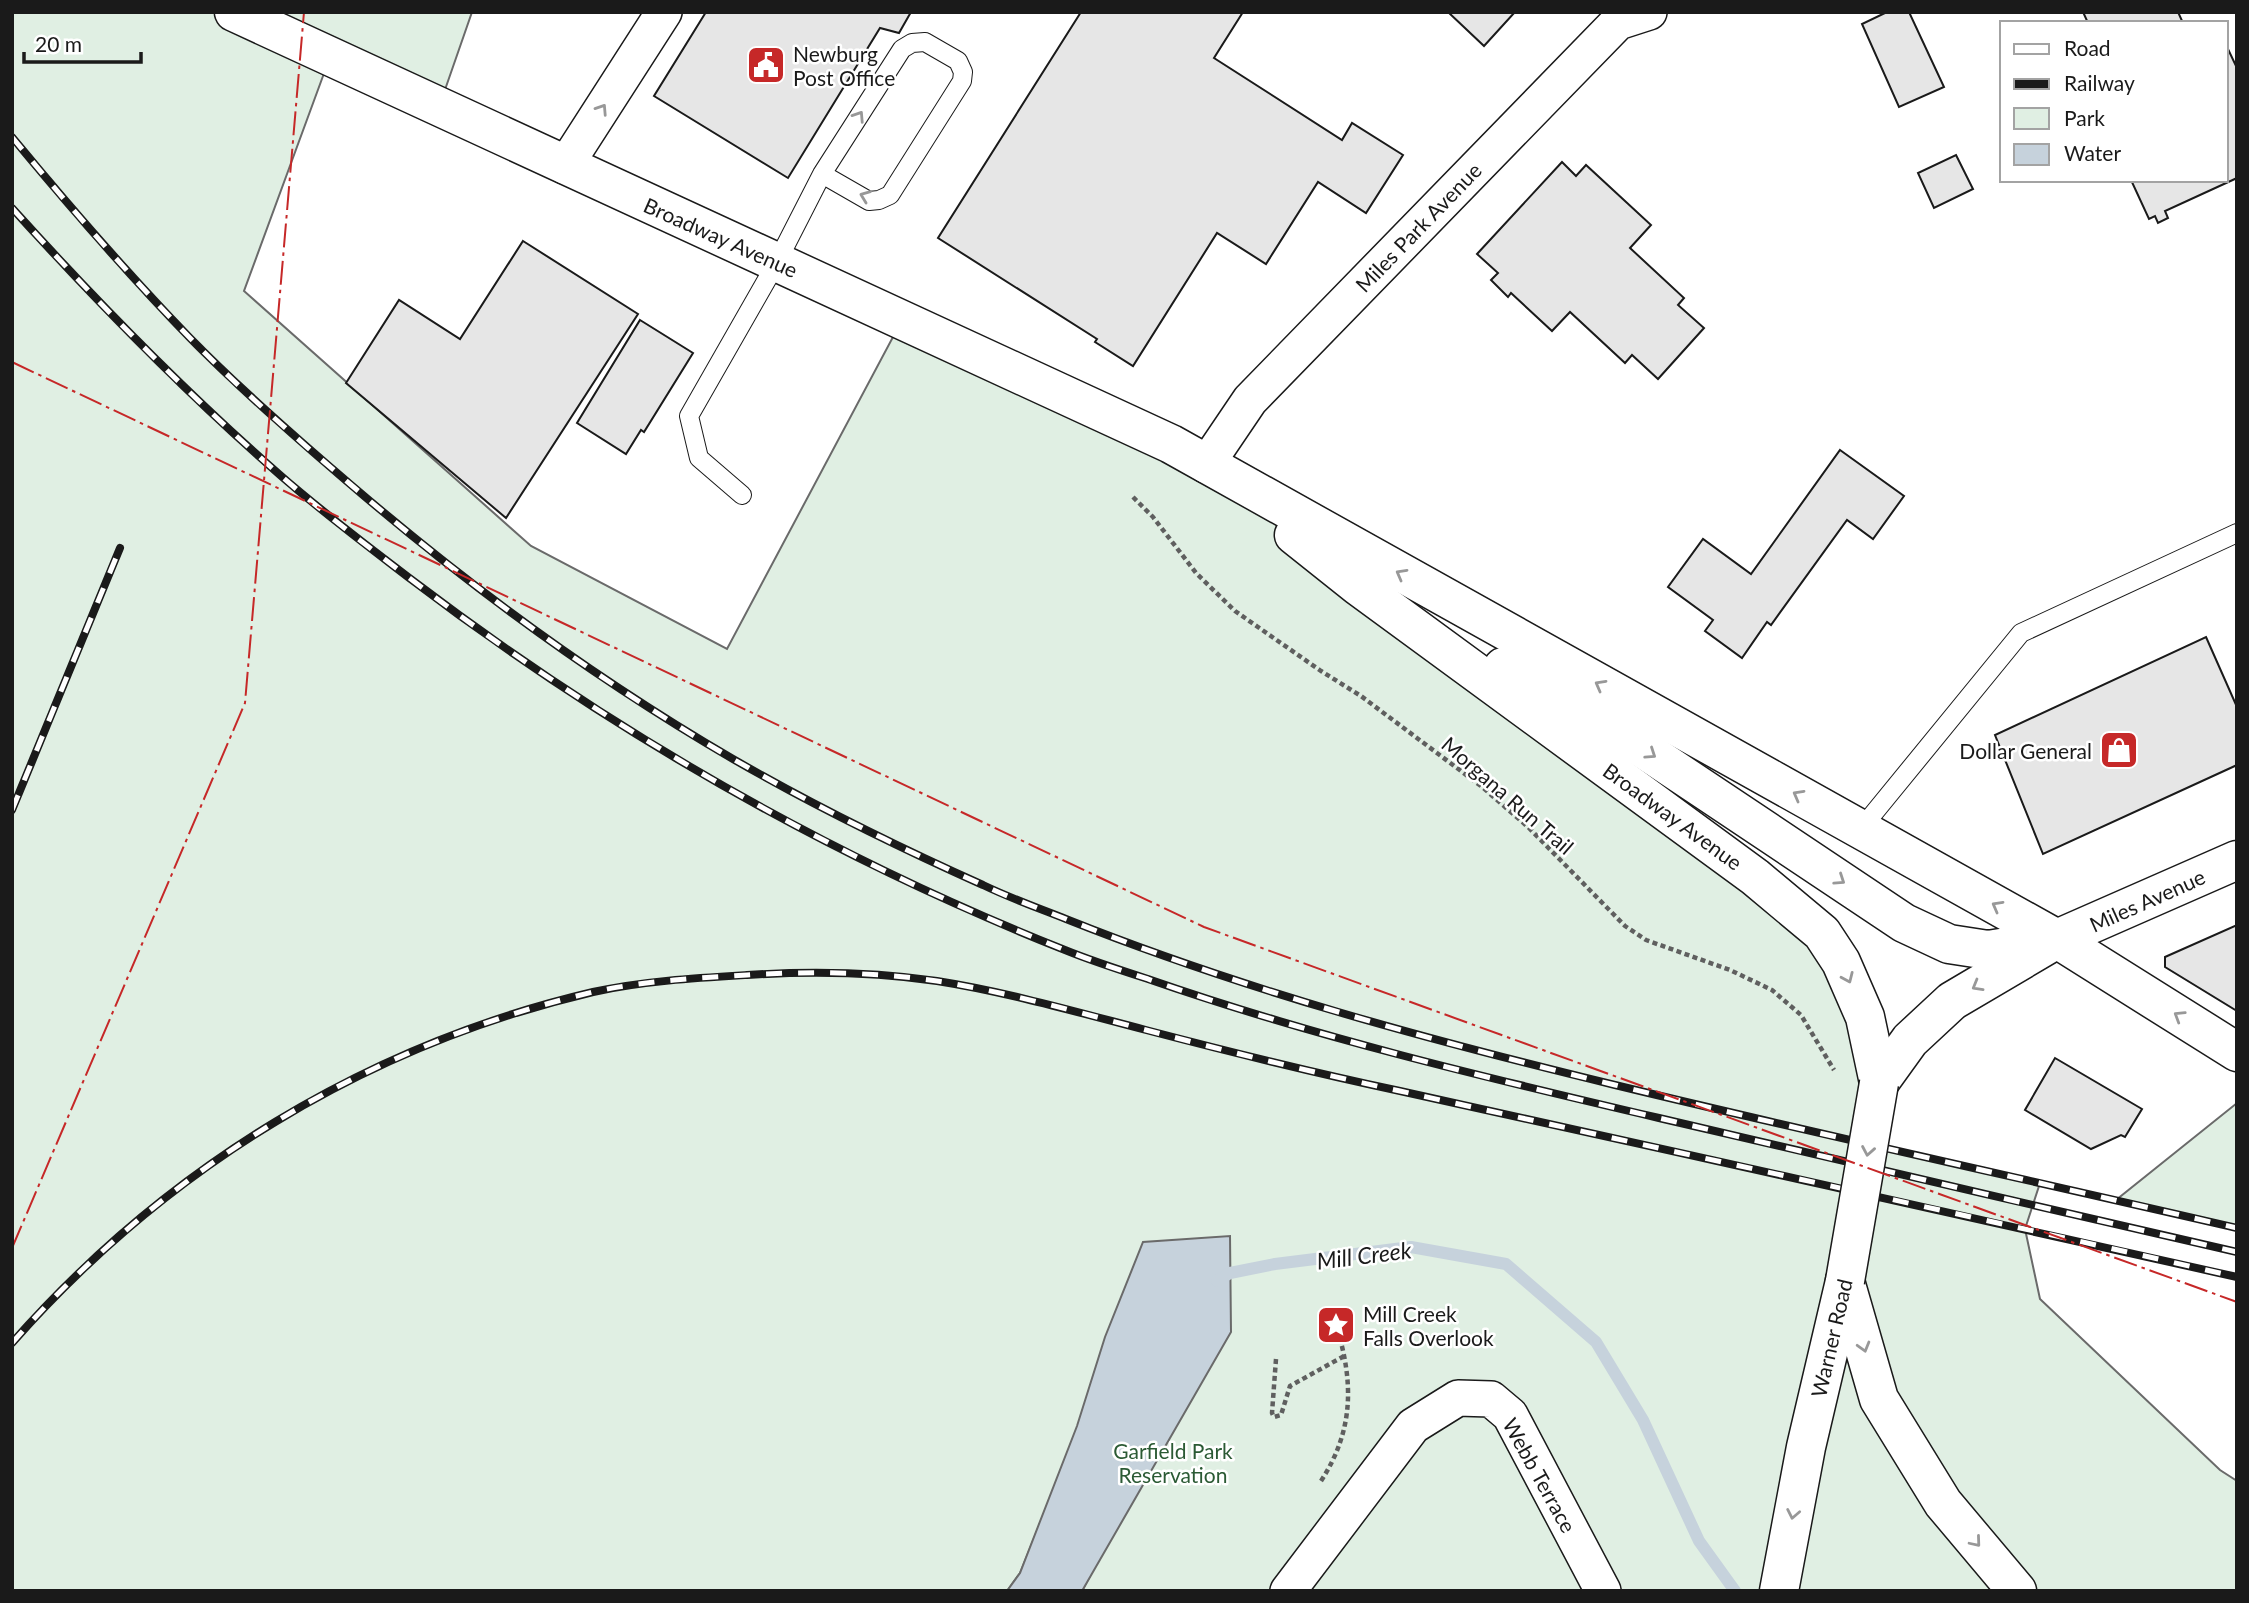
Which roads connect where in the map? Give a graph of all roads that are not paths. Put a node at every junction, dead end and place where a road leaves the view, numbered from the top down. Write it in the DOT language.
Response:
graph roads {
  1 [pos="234,12"];
  2 [pos="664,12"];
  3 [pos="1625,15"];
  4 [pos="565,166"];
  5 [pos="822,174"];
  6 [pos="777,262"];
  7 [pos="1206,466"];
  8 [pos="741,495"];
  9 [pos="2237,533"];
  10 [pos="1358,586"];
  11 [pos="1860,830"];
  12 [pos="2237,860"];
  13 [pos="2057,939"];
  14 [pos="2237,1052"];
  15 [pos="1879,1083"];
  16 [pos="1845,1281"];
  17 [pos="1288,1591"];
  18 [pos="1603,1591"];
  19 [pos="1779,1591"];
  20 [pos="2017,1591"];
  1 -- 4 [label="main road, Broadway Avenue"];
  4 -- 2 [label="street, one-way"];
  3 -- 7 [label="street, Miles Park Avenue"];
  4 -- 6 [label="main road, Broadway Avenue"];
  5 -- 5 [label="lane, one-way"];
  5 -- 6 [label="lane"];
  6 -- 7 [label="main road, Broadway Avenue"];
  6 -- 8 [label="lane"];
  7 -- 10 [label="main road, Broadway Avenue"];
  11 -- 7 [label="main road, Broadway Avenue, one-way"];
  9 -- 11 [label="lane"];
  10 -- 13 [label="main road, one-way"];
  10 -- 15 [label="main road, Broadway Avenue, one-way"];
  13 -- 11 [label="main road, Broadway Avenue, one-way"];
  12 -- 13 [label="main road, Miles Avenue"];
  14 -- 13 [label="main road, Broadway Avenue, one-way"];
  13 -- 15 [label="main road, one-way"];
  15 -- 16 [label="main road, Warner Road, one-way, bridge"];
  16 -- 19 [label="main road, Warner Road, one-way"];
  16 -- 20 [label="main road, one-way"];
  17 -- 18 [label="street, Webb Terrace"];
}
